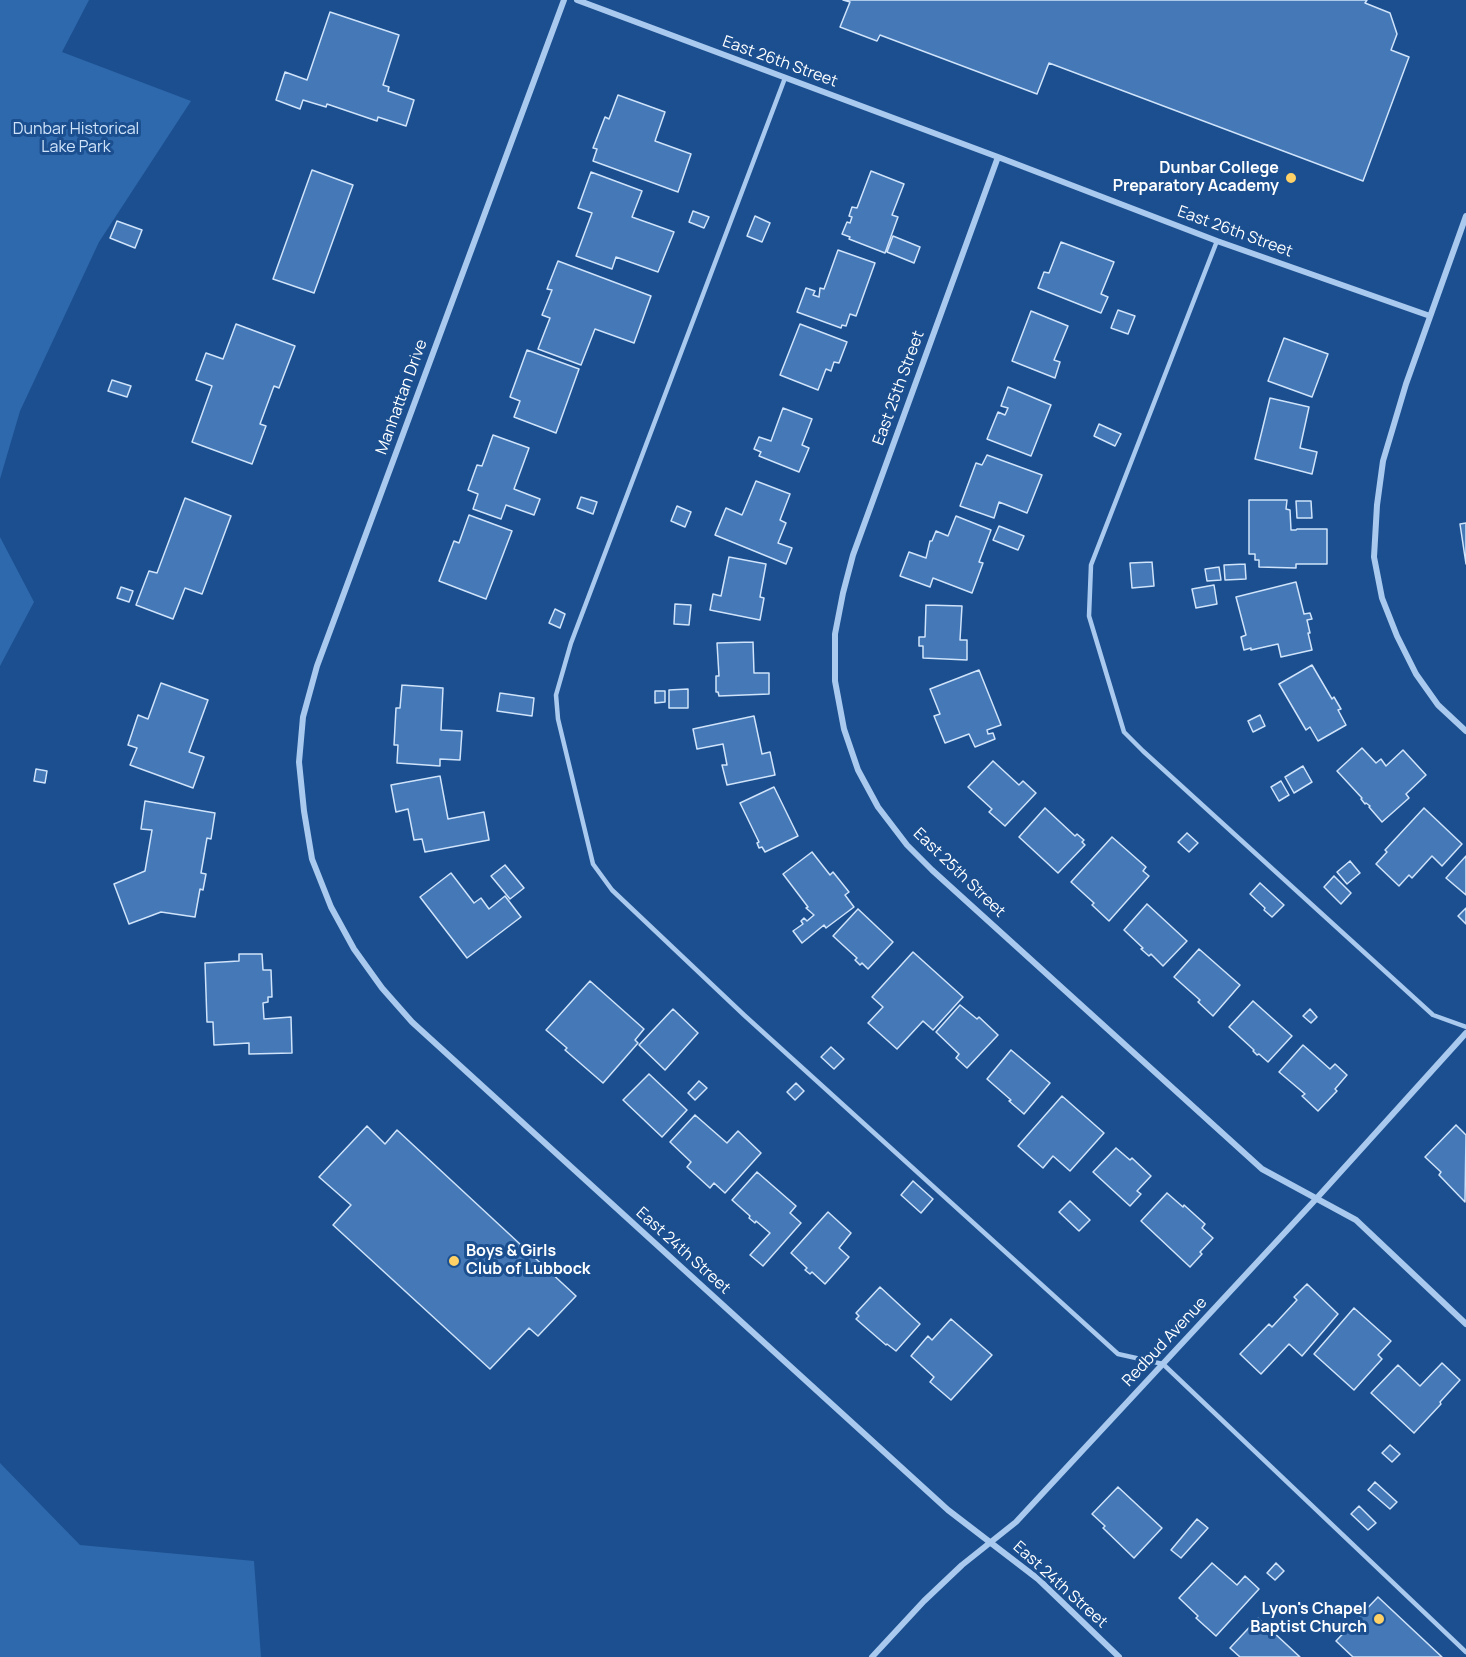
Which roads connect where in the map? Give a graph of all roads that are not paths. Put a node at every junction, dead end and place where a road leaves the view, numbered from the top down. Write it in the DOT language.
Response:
graph roads {
  1 [pos="564,0"];
  2 [pos="581,1"];
  3 [pos="785,78"];
  4 [pos="998,157"];
  5 [pos="1466,216"];
  6 [pos="1217,241"];
  7 [pos="1430,316"];
  8 [pos="1466,731"];
  9 [pos="304,811"];
  10 [pos="1466,1027"];
  11 [pos="1466,1033"];
  12 [pos="1316,1199"];
  13 [pos="1466,1324"];
  14 [pos="1163,1364"];
  15 [pos="990,1542"];
  16 [pos="1466,1652"];
  17 [pos="872,1657"];
  18 [pos="1119,1657"];
  1 -- 9 [label="street, Manhattan Drive"];
  2 -- 3 [label="street, East 26th Street"];
  3 -- 4 [label="street, East 26th Street"];
  3 -- 14 [label="lane"];
  4 -- 6 [label="street, East 26th Street"];
  4 -- 12 [label="street, East 25th Street"];
  5 -- 7 [label="street"];
  6 -- 7 [label="street, East 26th Street"];
  6 -- 10 [label="lane"];
  7 -- 8 [label="street"];
  9 -- 15 [label="street, East 24th Street"];
  11 -- 12 [label="street, Redbud Avenue"];
  12 -- 13 [label="street, East 25th Street"];
  12 -- 14 [label="street, Redbud Avenue"];
  14 -- 15 [label="street, Redbud Avenue"];
  14 -- 16 [label="lane"];
  15 -- 17 [label="street, Redbud Avenue"];
  15 -- 18 [label="street, East 24th Street"];
}
